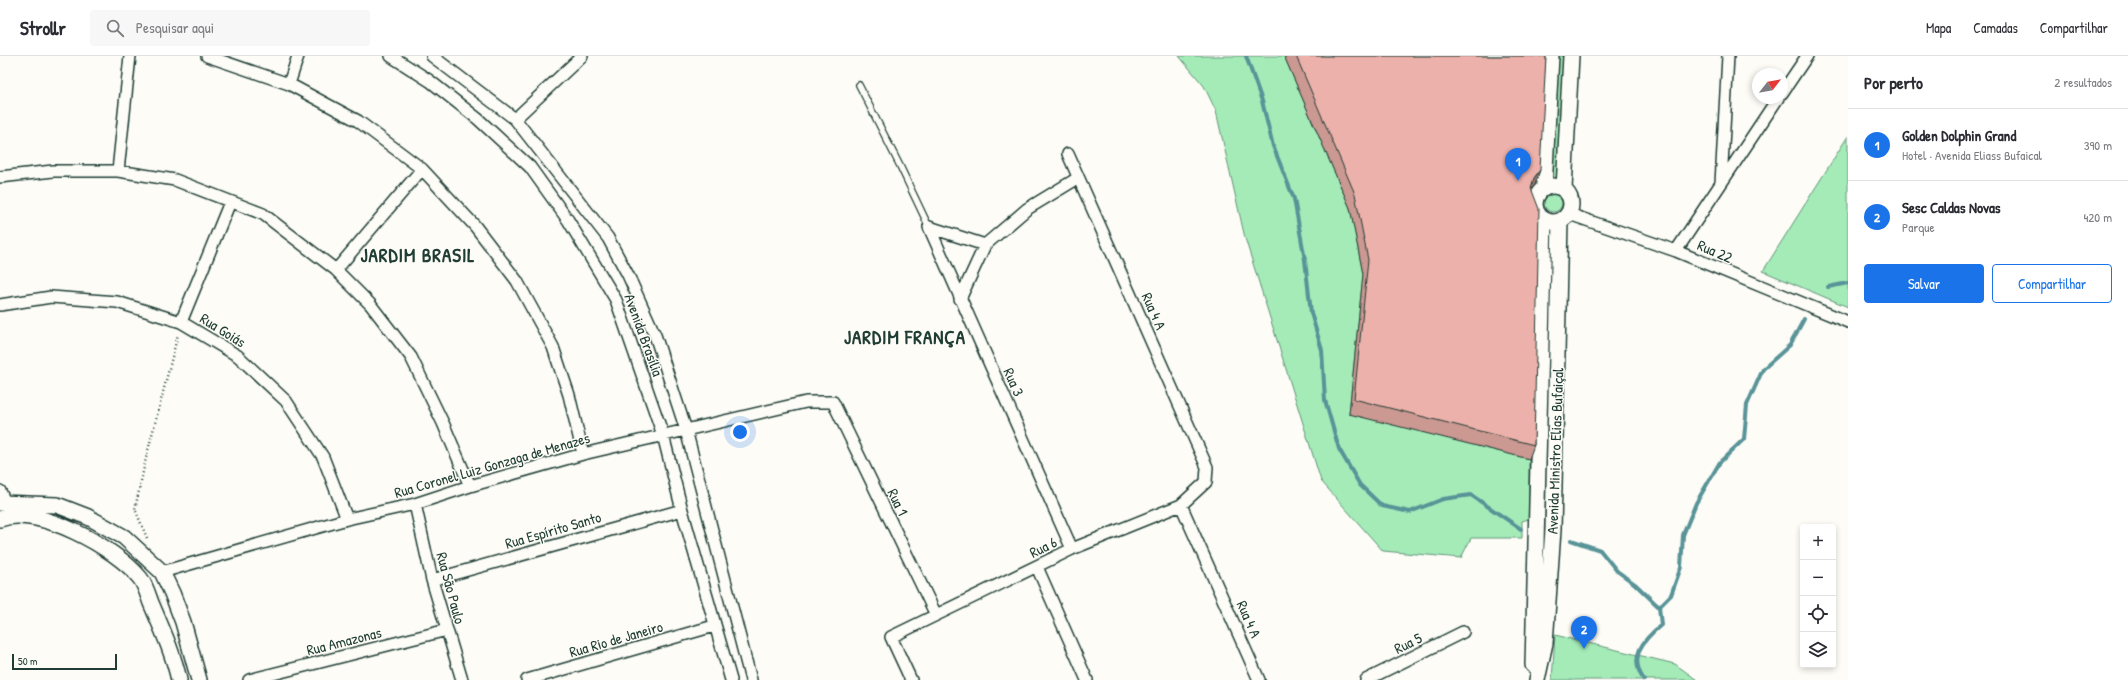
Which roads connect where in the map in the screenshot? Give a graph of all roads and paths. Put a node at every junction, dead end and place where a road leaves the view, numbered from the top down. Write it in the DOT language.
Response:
graph roads {
  1 [pos="130,56"];
  2 [pos="207,56"];
  3 [pos="298,56"];
  4 [pos="391,56"];
  5 [pos="432,56"];
  6 [pos="582,56"];
  7 [pos="1551,56"];
  8 [pos="1571,56"];
  9 [pos="1728,56"];
  10 [pos="1807,56"];
  11 [pos="289,84"];
  12 [pos="1788,84"];
  13 [pos="859,85"];
  14 [pos="1774,104"];
  15 [pos="515,119"];
  16 [pos="1068,154"];
  17 [pos="422,169"];
  18 [pos="118,171"];
  19 [pos="0,177"];
  20 [pos="1078,178"];
  21 [pos="1721,184"];
  22 [pos="1544,188"];
  23 [pos="1564,189"];
  24 [pos="230,202"];
  25 [pos="1565,217"];
  26 [pos="1544,220"];
  27 [pos="929,228"];
  28 [pos="985,245"];
  29 [pos="1676,251"];
  30 [pos="336,270"];
  31 [pos="960,299"];
  32 [pos="0,305"];
  33 [pos="181,322"];
  34 [pos="1848,322"];
  35 [pos="833,402"];
  36 [pos="686,430"];
  37 [pos="663,435"];
  38 [pos="584,454"];
  39 [pos="1206,482"];
  40 [pos="470,486"];
  41 [pos="415,504"];
  42 [pos="1181,505"];
  43 [pos="3,506"];
  44 [pos="682,510"];
  45 [pos="346,519"];
  46 [pos="150,544"];
  47 [pos="1072,549"];
  48 [pos="1037,567"];
  49 [pos="162,572"];
  50 [pos="432,580"];
  51 [pos="936,615"];
  52 [pos="714,626"];
  53 [pos="447,630"];
  54 [pos="1463,632"];
  55 [pos="179,680"];
  56 [pos="199,680"];
  57 [pos="249,680"];
  58 [pos="462,680"];
  59 [pos="527,680"];
  60 [pos="731,680"];
  61 [pos="751,680"];
  62 [pos="911,680"];
  63 [pos="1087,680"];
  64 [pos="1259,680"];
  65 [pos="1366,680"];
  66 [pos="1533,680"];
  67 [pos="1537,680"];
  1 -- 18 [label="street"];
  2 -- 11 [label="street"];
  3 -- 11 [label="street"];
  4 -- 37 [label="street, Avenida Brasília"];
  5 -- 15 [label="street, Avenida Brasília"];
  6 -- 15 [label="street"];
  7 -- 22 [label="main road"];
  8 -- 23 [label="main road"];
  9 -- 21 [label="street"];
  10 -- 12 [label="street"];
  11 -- 17 [label="street"];
  13 -- 27 [label="lane"];
  14 -- 21 [label="street"];
  15 -- 36 [label="street, Avenida Brasília"];
  16 -- 20 [label="street, Rua 4 A"];
  17 -- 30 [label="street"];
  17 -- 38 [label="street"];
  18 -- 19 [label="street"];
  18 -- 24 [label="street"];
  20 -- 28 [label="street"];
  20 -- 39 [label="street, Rua 4 A"];
  21 -- 29 [label="street"];
  22 -- 23 [label="main road"];
  22 -- 26 [label="main road"];
  23 -- 25 [label="main road"];
  24 -- 30 [label="street"];
  24 -- 33 [label="street"];
  25 -- 26 [label="main road"];
  25 -- 29 [label="street, Rua 22"];
  25 -- 67 [label="main road, Avenida Ministro Elias Bufaiçal"];
  26 -- 66 [label="main road, Avenida Ministro Elias Bufaiçal"];
  27 -- 28 [label="street"];
  27 -- 31 [label="street, Rua 3"];
  28 -- 31 [label="street"];
  29 -- 34 [label="street, Rua 22"];
  30 -- 40 [label="street"];
  31 -- 47 [label="street, Rua 3"];
  32 -- 33 [label="street, Rua Goiás"];
  33 -- 45 [label="street, Rua Goiás"];
  33 -- 46 [label="path"];
  35 -- 36 [label="street, Rua Coronel Luiz Gonzaga de Menazes"];
  35 -- 51 [label="street, Rua 1"];
  36 -- 37 [label="street, Rua Coronel Luiz Gonzaga de Menazes"];
  36 -- 61 [label="street, Avenida Brasília"];
  37 -- 38 [label="street, Rua Coronel Luiz Gonzaga de Menazes"];
  37 -- 44 [label="street, Avenida Brasília"];
  38 -- 40 [label="street, Rua Coronel Luiz Gonzaga de Menazes"];
  39 -- 42 [label="street, Rua 6"];
  40 -- 41 [label="street, Rua Coronel Luiz Gonzaga de Menazes"];
  41 -- 45 [label="street, Rua Coronel Luiz Gonzaga de Menazes"];
  41 -- 50 [label="street, Rua São Paulo"];
  42 -- 47 [label="street, Rua 6"];
  42 -- 64 [label="street, Rua 4 A"];
  43 -- 49 [label="main road"];
  43 -- 55 [label="main road"];
  44 -- 50 [label="street, Rua Espírito Santo"];
  44 -- 52 [label="street, Avenida Brasília"];
  45 -- 49 [label="street, Rua Coronel Luiz Gonzaga de Menazes"];
  47 -- 48 [label="street, Rua 6"];
  48 -- 51 [label="street, Rua 6"];
  48 -- 63 [label="street"];
  49 -- 56 [label="main road"];
  50 -- 53 [label="street, Rua São Paulo"];
  51 -- 62 [label="street, Rua 6"];
  52 -- 59 [label="street, Rua Rio de Janeiro"];
  52 -- 60 [label="street, Avenida Brasília"];
  53 -- 57 [label="street, Rua Amazonas"];
  53 -- 58 [label="street, Rua São Paulo"];
  54 -- 65 [label="street, Rua 5"];
}
